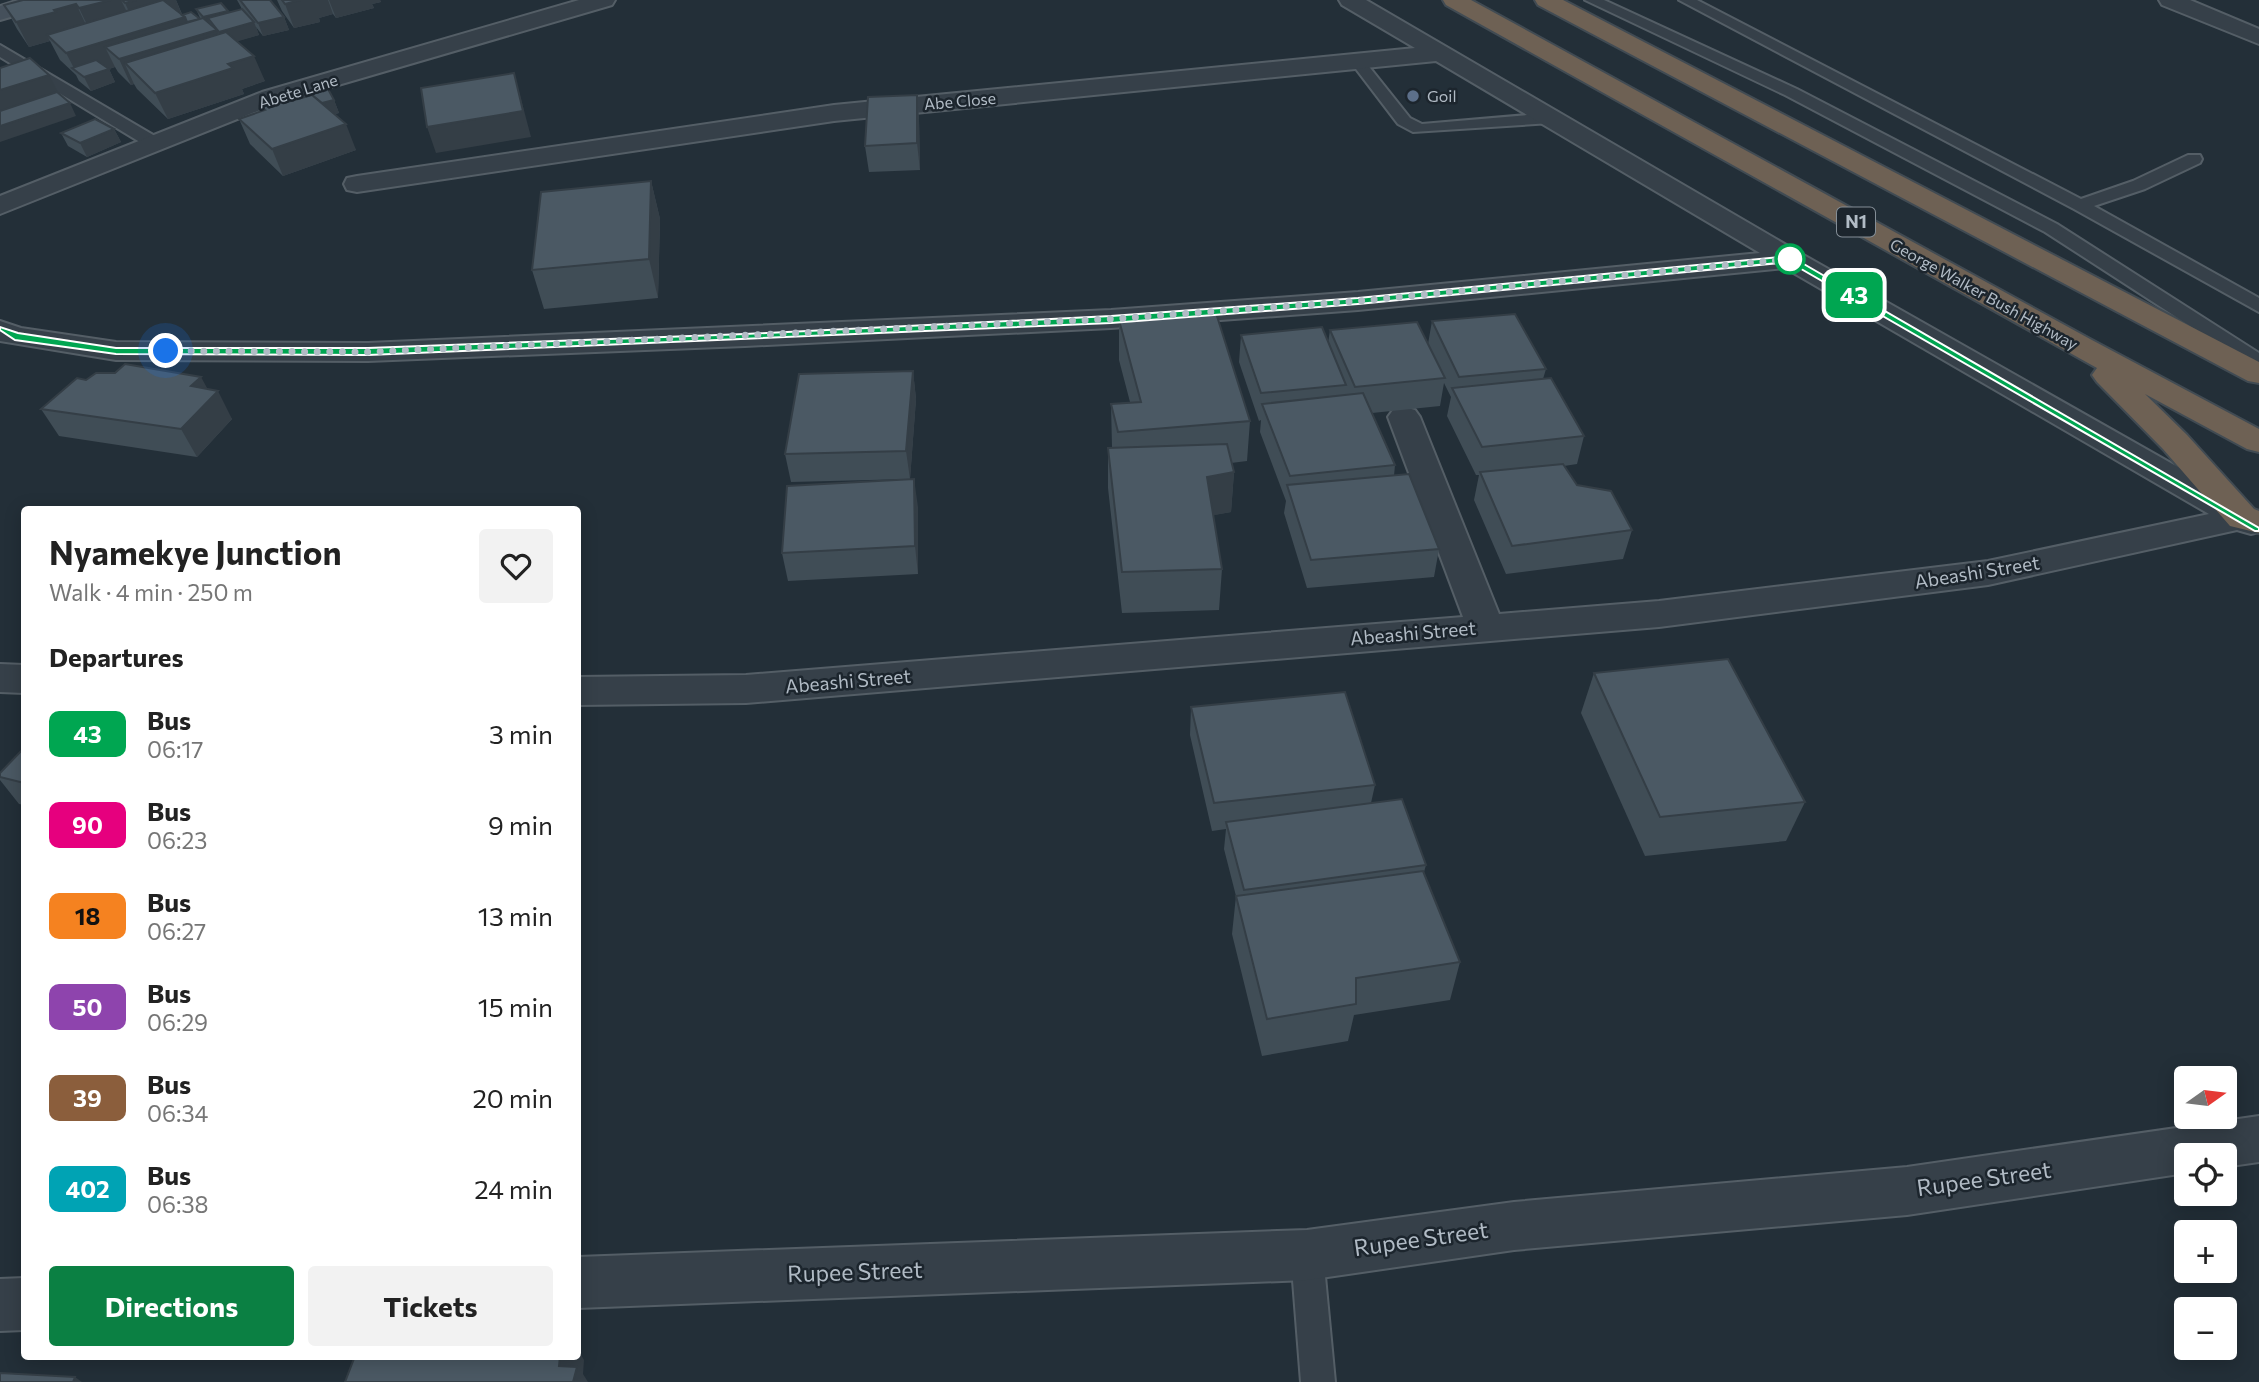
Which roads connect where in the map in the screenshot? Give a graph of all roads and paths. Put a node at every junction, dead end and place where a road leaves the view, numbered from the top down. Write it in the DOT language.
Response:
graph roads {
  1 [pos="44,0"];
  2 [pos="604,0"];
  3 [pos="1350,0"];
  4 [pos="1454,0"];
  5 [pos="1546,0"];
  6 [pos="1592,0"];
  7 [pos="1686,0"];
  8 [pos="2170,0"];
  9 [pos="0,13"];
  10 [pos="2259,37"];
  11 [pos="0,50"];
  12 [pos="1441,53"];
  13 [pos="1358,62"];
  14 [pos="1551,118"];
  15 [pos="154,143"];
  16 [pos="2194,159"];
  17 [pos="357,184"];
  18 [pos="0,205"];
  19 [pos="2080,205"];
  20 [pos="1790,259"];
  21 [pos="2259,306"];
  22 [pos="0,330"];
  23 [pos="2079,346"];
  24 [pos="2259,362"];
  25 [pos="2259,374"];
  26 [pos="1404,417"];
  27 [pos="2259,442"];
  28 [pos="2253,523"];
  29 [pos="1485,626"];
  30 [pos="0,678"];
  31 [pos="21,679"];
  32 [pos="581,691"];
  33 [pos="2259,1139"];
  34 [pos="1307,1255"];
  35 [pos="581,1283"];
  36 [pos="21,1304"];
  37 [pos="0,1305"];
  38 [pos="1318,1382"];
  1 -- 9 [label="street"];
  2 -- 15 [label="street, Abete Lane"];
  3 -- 12 [label="street"];
  4 -- 23 [label="highway, George Walker Bush Highway / N1"];
  5 -- 25 [label="highway"];
  6 -- 24 [label="lane"];
  7 -- 19 [label="lane"];
  8 -- 10 [label="street"];
  11 -- 15 [label="lane"];
  12 -- 13 [label="street, Abe Close"];
  12 -- 14 [label="street"];
  13 -- 14 [label="lane"];
  13 -- 17 [label="street, Abe Close"];
  14 -- 20 [label="street"];
  15 -- 18 [label="street, Abete Lane"];
  16 -- 19 [label="lane"];
  19 -- 21 [label="lane"];
  20 -- 22 [label="street"];
  20 -- 28 [label="street"];
  23 -- 27 [label="highway, George Walker Bush Highway / N1"];
  23 -- 28 [label="highway"];
  26 -- 29 [label="street"];
  28 -- 29 [label="street, Abeashi Street"];
  29 -- 32 [label="street, Abeashi Street"];
  30 -- 31 [label="street"];
  33 -- 34 [label="street, Rupee Street"];
  34 -- 35 [label="street, Rupee Street"];
  34 -- 38 [label="lane"];
  36 -- 37 [label="street"];
}
